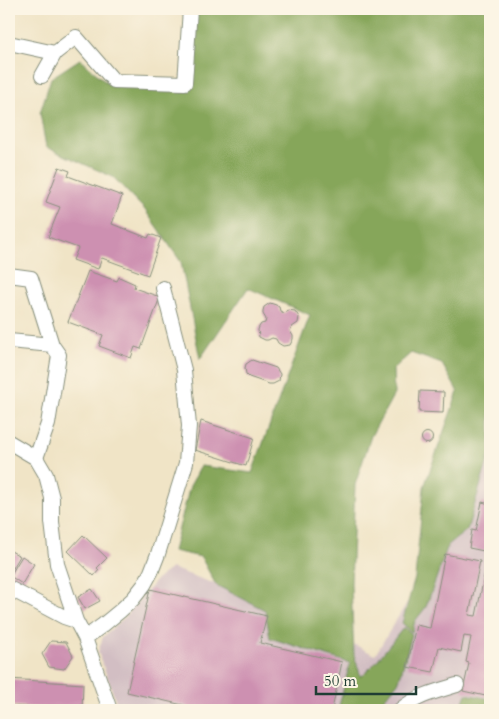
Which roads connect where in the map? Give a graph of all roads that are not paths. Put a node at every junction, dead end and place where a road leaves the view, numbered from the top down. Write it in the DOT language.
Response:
graph roads {
  1 [pos="190,9"];
  2 [pos="9,42"];
  3 [pos="55,53"];
  4 [pos="42,76"];
  5 [pos="9,275"];
  6 [pos="163,288"];
  7 [pos="9,340"];
  8 [pos="52,345"];
  9 [pos="9,442"];
  10 [pos="36,458"];
  11 [pos="9,588"];
  12 [pos="76,620"];
  13 [pos="85,638"];
  14 [pos="457,685"];
  15 [pos="110,710"];
  16 [pos="400,710"];
  1 -- 3 [label="street"];
  2 -- 3 [label="street"];
  3 -- 4 [label="street"];
  5 -- 8 [label="street"];
  6 -- 13 [label="street"];
  7 -- 8 [label="street"];
  8 -- 10 [label="street"];
  9 -- 10 [label="street"];
  10 -- 12 [label="street"];
  11 -- 12 [label="street"];
  12 -- 13 [label="street"];
  13 -- 15 [label="street"];
  14 -- 16 [label="street"];
}
